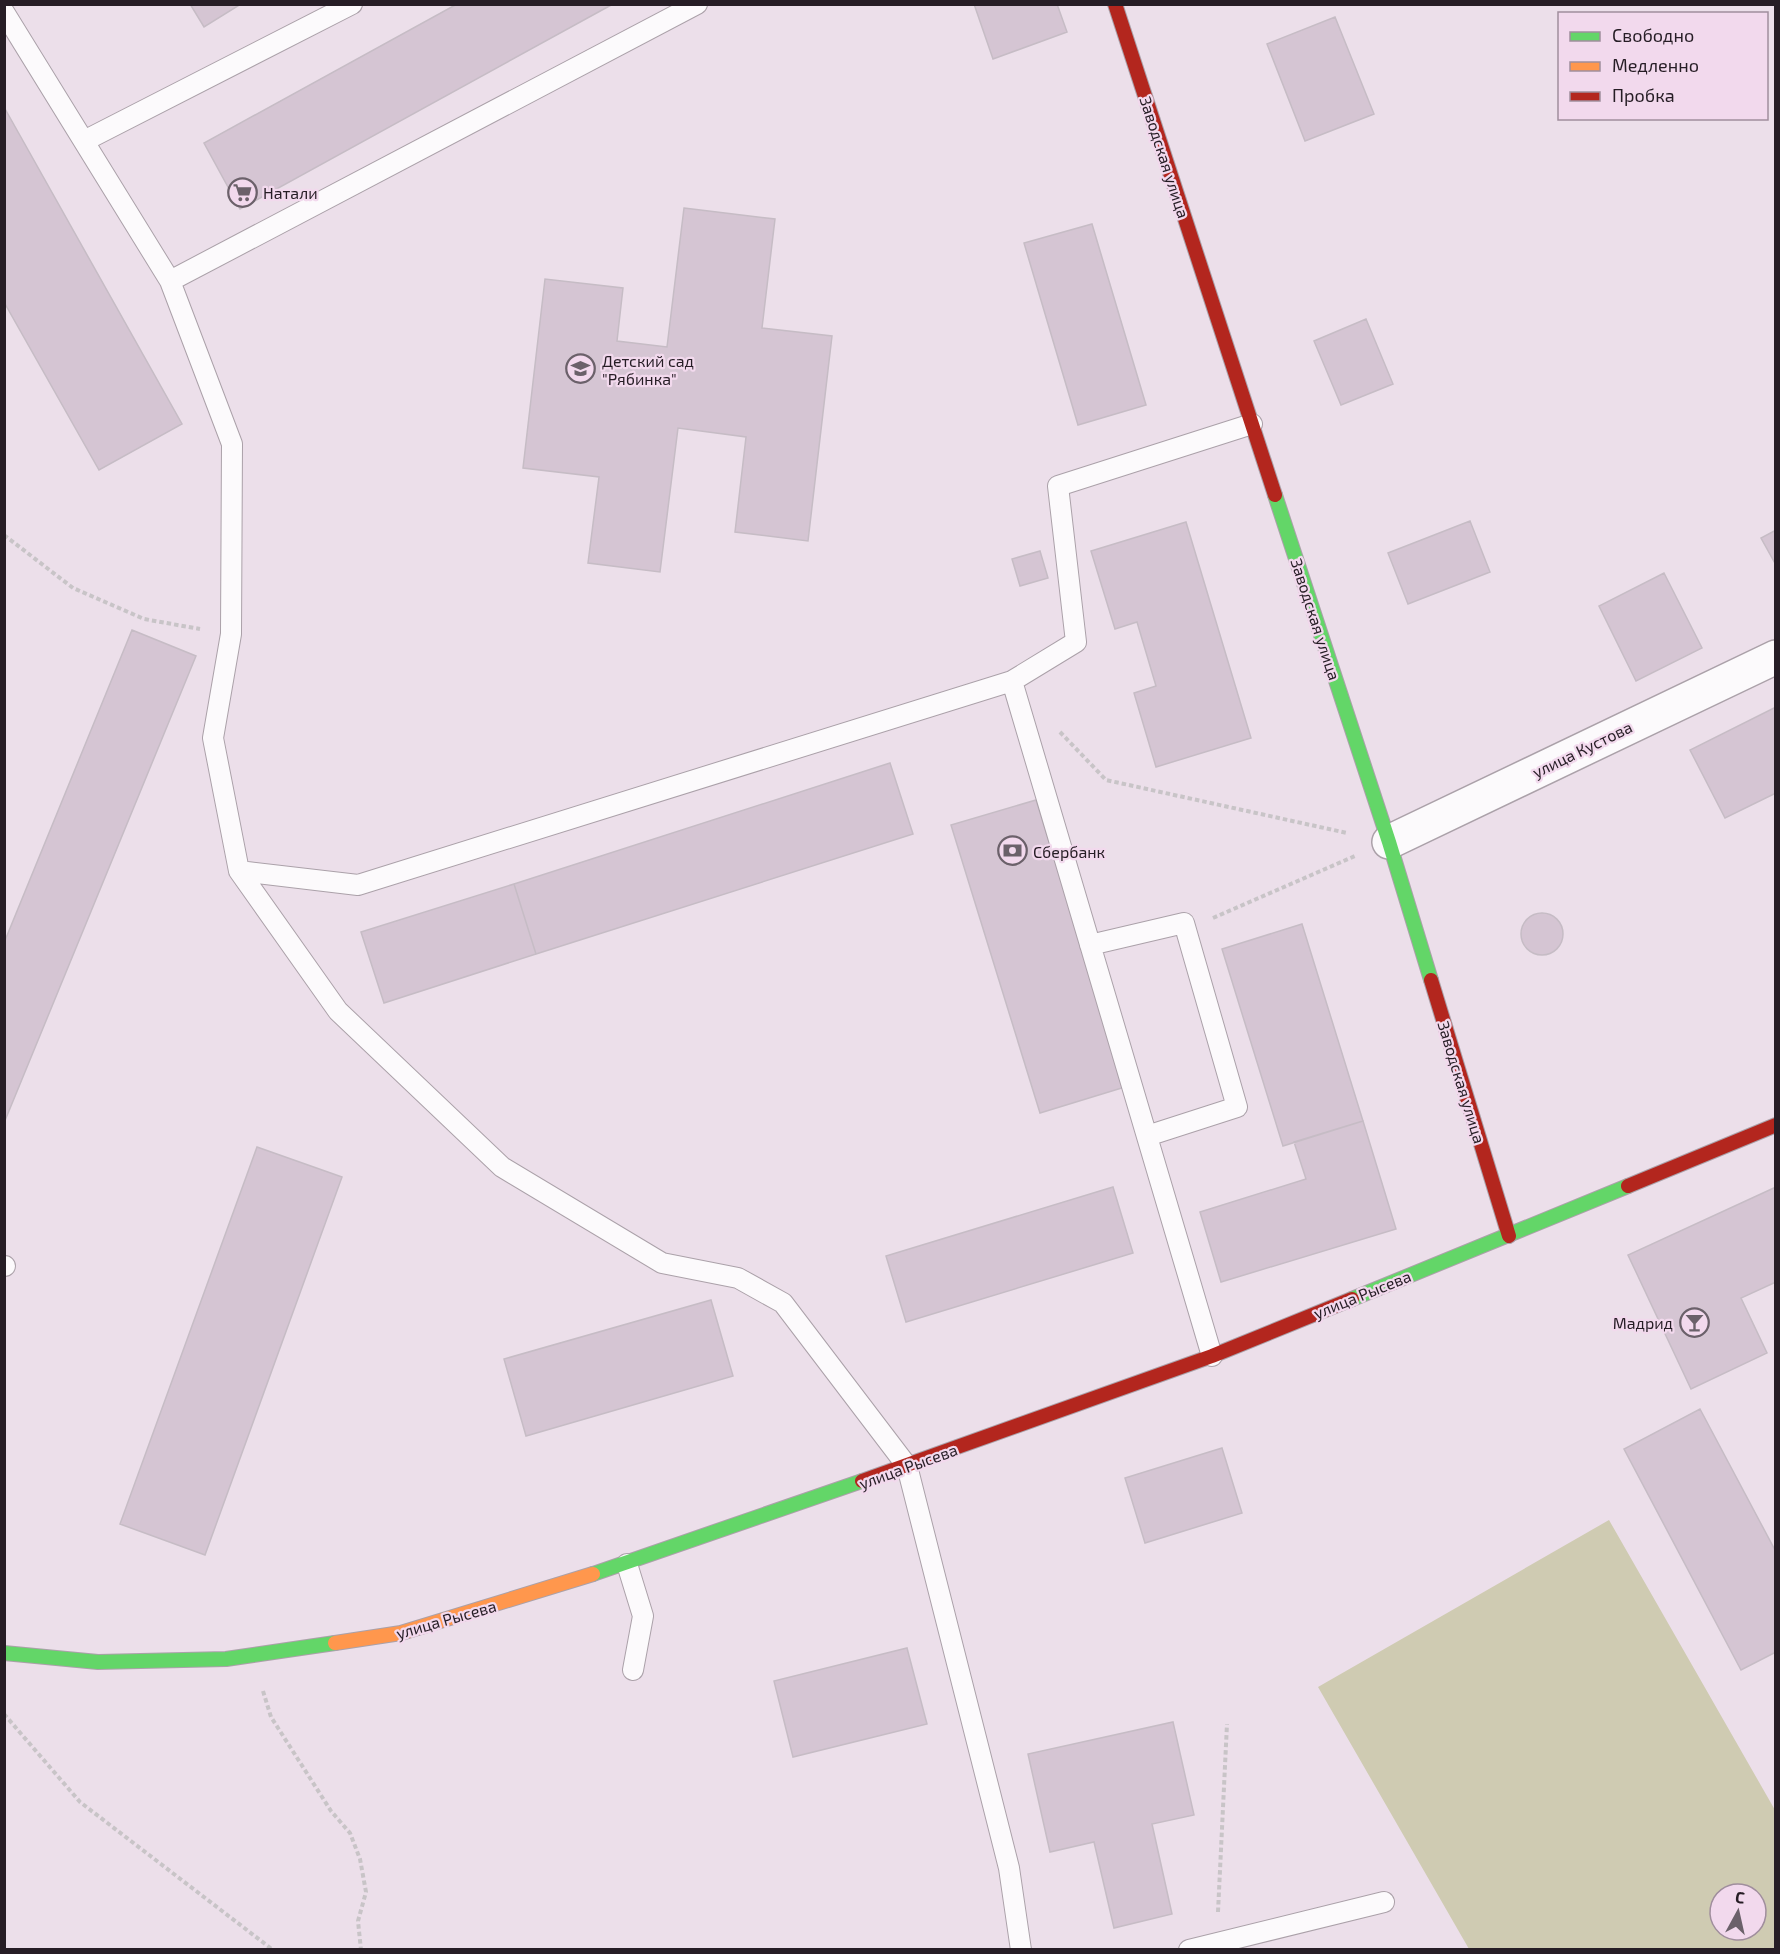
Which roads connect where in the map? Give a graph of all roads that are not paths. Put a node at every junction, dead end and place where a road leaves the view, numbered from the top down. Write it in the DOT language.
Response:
graph roads {
  1 [pos="352,4"];
  2 [pos="697,4"];
  3 [pos="1115,4"];
  4 [pos="4,12"];
  5 [pos="84,141"];
  6 [pos="170,281"];
  7 [pos="1252,424"];
  8 [pos="1776,657"];
  9 [pos="1012,681"];
  10 [pos="1389,842"];
  11 [pos="239,871"];
  12 [pos="1090,945"];
  13 [pos="1776,1125"];
  14 [pos="1147,1136"];
  15 [pos="1509,1236"];
  16 [pos="1212,1356"];
  17 [pos="907,1466"];
  18 [pos="627,1564"];
  19 [pos="4,1653"];
  20 [pos="633,1670"];
  21 [pos="1384,1902"];
  22 [pos="1022,1950"];
  23 [pos="1189,1950"];
  1 -- 5 [label="lane"];
  2 -- 6 [label="lane"];
  3 -- 7 [label="main road, Заводская улица"];
  4 -- 5 [label="lane"];
  5 -- 6 [label="lane"];
  6 -- 11 [label="lane"];
  7 -- 9 [label="lane"];
  7 -- 10 [label="main road, Заводская улица"];
  8 -- 10 [label="street, улица Кустова"];
  9 -- 11 [label="lane"];
  9 -- 12 [label="lane"];
  10 -- 15 [label="main road, Заводская улица"];
  11 -- 17 [label="lane"];
  12 -- 14 [label="lane"];
  12 -- 14 [label="lane"];
  13 -- 15 [label="main road, улица Рысева"];
  14 -- 16 [label="lane"];
  15 -- 16 [label="main road, улица Рысева"];
  16 -- 17 [label="main road, улица Рысева"];
  17 -- 18 [label="main road, улица Рысева"];
  17 -- 22 [label="lane"];
  18 -- 19 [label="main road, улица Рысева"];
  18 -- 20 [label="lane"];
  21 -- 23 [label="lane"];
}
